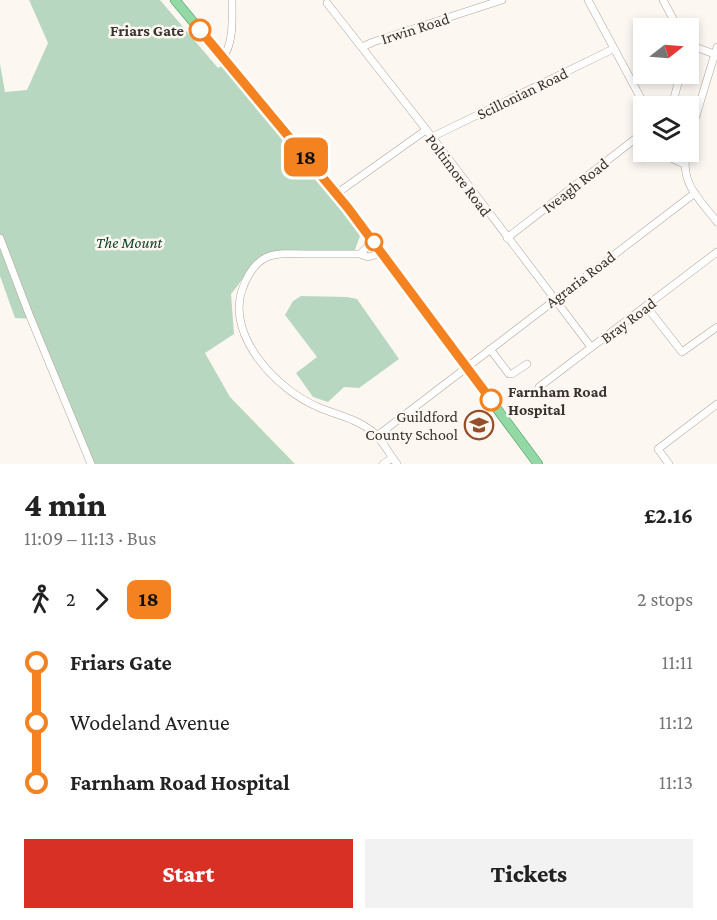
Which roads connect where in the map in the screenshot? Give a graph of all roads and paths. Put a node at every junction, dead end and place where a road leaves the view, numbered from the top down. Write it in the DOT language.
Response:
graph roads {
  1 [pos="176,0"];
  2 [pos="232,0"];
  3 [pos="502,0"];
  4 [pos="588,0"];
  5 [pos="663,0"];
  6 [pos="327,3"];
  7 [pos="673,18"];
  8 [pos="362,47"];
  9 [pos="699,48"];
  10 [pos="613,49"];
  11 [pos="716,52"];
  12 [pos="223,57"];
  13 [pos="639,96"];
  14 [pos="699,107"];
  15 [pos="426,130"];
  16 [pos="432,137"];
  17 [pos="633,141"];
  18 [pos="680,162"];
  19 [pos="684,164"];
  20 [pos="695,193"];
  21 [pos="336,194"];
  22 [pos="717,222"];
  23 [pos="0,238"];
  24 [pos="507,238"];
  25 [pos="373,241"];
  26 [pos="717,252"];
  27 [pos="382,253"];
  28 [pos="360,254"];
  29 [pos="554,299"];
  30 [pos="646,306"];
  31 [pos="717,327"];
  32 [pos="591,347"];
  33 [pos="490,349"];
  34 [pos="526,364"];
  35 [pos="466,366"];
  36 [pos="539,387"];
  37 [pos="717,404"];
  38 [pos="376,436"];
  39 [pos="394,461"];
  40 [pos="91,464"];
  41 [pos="383,464"];
  42 [pos="538,464"];
  43 [pos="669,464"];
  1 -- 12 [label="main road"];
  2 -- 12 [label="street"];
  3 -- 8 [label="street, Irwin Road"];
  4 -- 10 [label="street"];
  5 -- 7 [label="street"];
  6 -- 8 [label="street, Poltimore Road"];
  8 -- 15 [label="street, Poltimore Road"];
  9 -- 11 [label="street"];
  10 -- 13 [label="street"];
  10 -- 16 [label="street, Scillonian Road"];
  11 -- 14 [label="street"];
  12 -- 21 [label="main road"];
  15 -- 16 [label="street, Poltimore Road"];
  15 -- 21 [label="street"];
  16 -- 24 [label="street, Poltimore Road"];
  17 -- 24 [label="street, Iveagh Road"];
  18 -- 19 [label="street"];
  19 -- 20 [label="street"];
  20 -- 22 [label="street"];
  20 -- 29 [label="street, Agraria Road"];
  21 -- 25 [label="main road"];
  23 -- 40 [label="street"];
  24 -- 29 [label="street, Poltimore Road"];
  25 -- 27 [label="main road"];
  25 -- 28 [label="street"];
  26 -- 30 [label="street, Bray Road"];
  27 -- 28 [label="street"];
  27 -- 35 [label="main road"];
  28 -- 38 [label="street"];
  29 -- 32 [label="street, Poltimore Road"];
  29 -- 33 [label="street, Agraria Road"];
  30 -- 31 [label="street"];
  30 -- 32 [label="street, Bray Road"];
  32 -- 36 [label="street, Bray Road"];
  33 -- 34 [label="street"];
  33 -- 35 [label="street, Agraria Road"];
  35 -- 38 [label="street"];
  35 -- 42 [label="main road"];
  37 -- 43 [label="street"];
  38 -- 39 [label="street"];
  39 -- 41 [label="street"];
}
